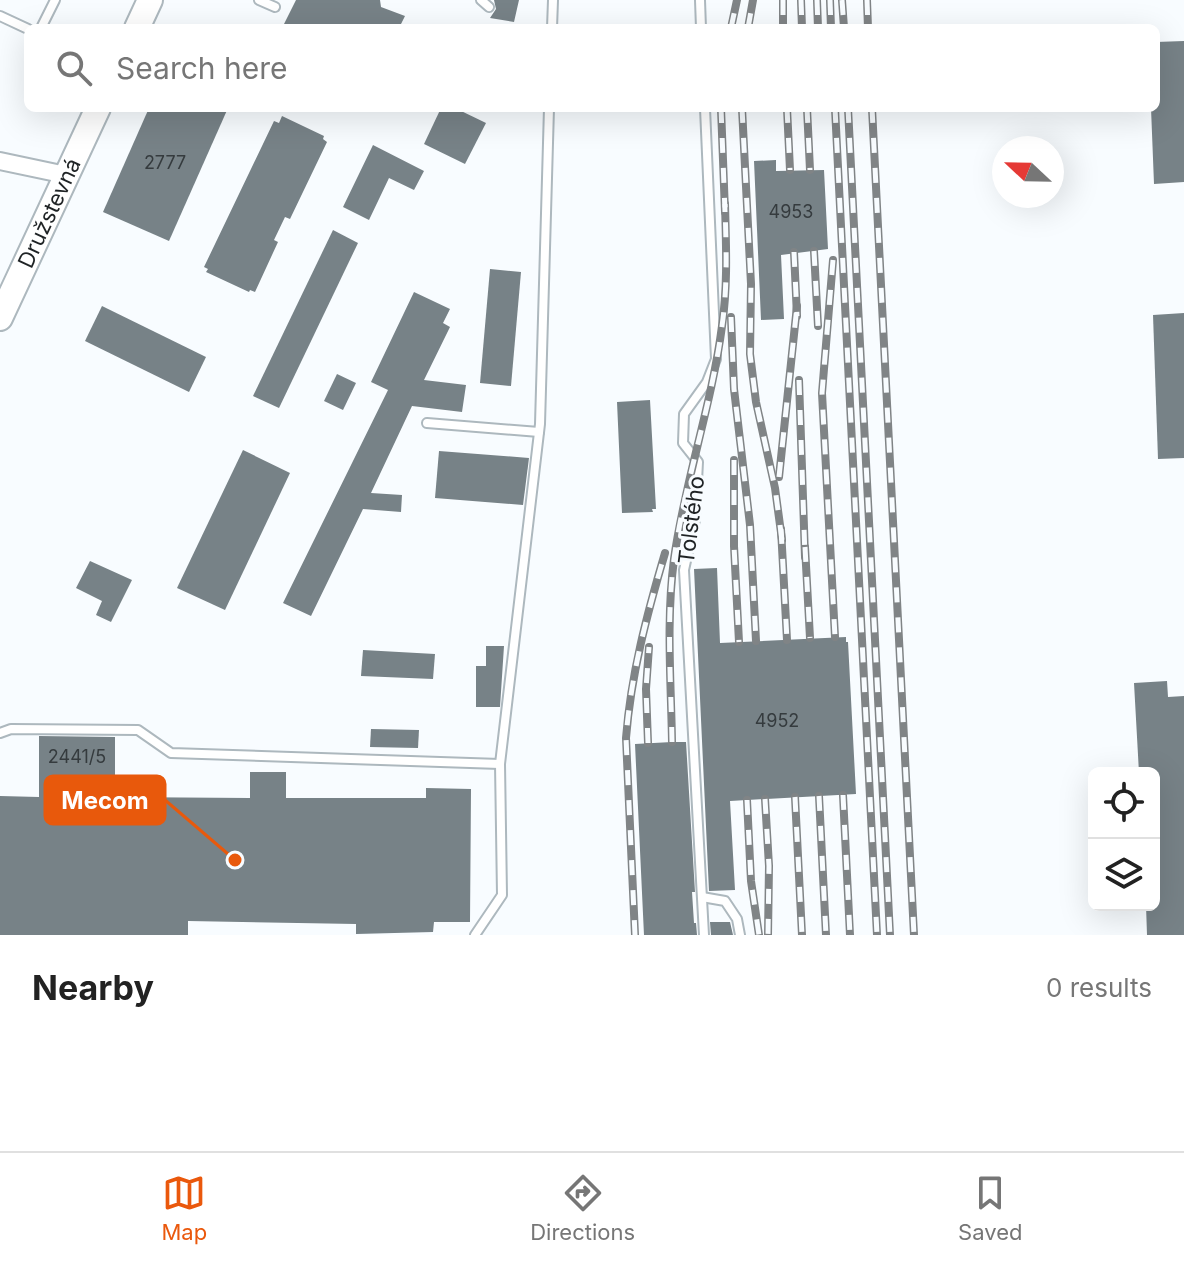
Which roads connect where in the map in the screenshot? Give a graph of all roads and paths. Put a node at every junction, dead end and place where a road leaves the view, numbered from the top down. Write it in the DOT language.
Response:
graph roads {
  1 [pos="55,0"];
  2 [pos="150,0"];
  3 [pos="259,0"];
  4 [pos="481,0"];
  5 [pos="553,0"];
  6 [pos="700,0"];
  7 [pos="275,7"];
  8 [pos="489,7"];
  9 [pos="0,16"];
  10 [pos="43,24"];
  11 [pos="139,24"];
  12 [pos="552,24"];
  13 [pos="701,24"];
  14 [pos="24,27"];
  15 [pos="96,112"];
  16 [pos="549,112"];
  17 [pos="705,112"];
  18 [pos="0,161"];
  19 [pos="66,175"];
  20 [pos="0,318"];
  21 [pos="427,423"];
  22 [pos="539,432"];
  23 [pos="0,733"];
  24 [pos="500,764"];
  25 [pos="702,897"];
  26 [pos="475,935"];
  27 [pos="704,935"];
  28 [pos="740,935"];
  1 -- 10 [label="lane"];
  2 -- 11 [label="main road"];
  3 -- 7 [label="lane"];
  4 -- 8 [label="lane"];
  5 -- 12 [label="lane"];
  6 -- 13 [label="lane"];
  9 -- 14 [label="lane"];
  15 -- 19 [label="main road, Družstevná"];
  16 -- 22 [label="lane"];
  17 -- 25 [label="lane, Tolstého"];
  18 -- 19 [label="street"];
  19 -- 20 [label="main road, Družstevná"];
  21 -- 22 [label="lane"];
  22 -- 24 [label="lane"];
  23 -- 24 [label="lane"];
  24 -- 26 [label="lane"];
  25 -- 27 [label="lane, Tolstého"];
  25 -- 28 [label="lane"];
}
